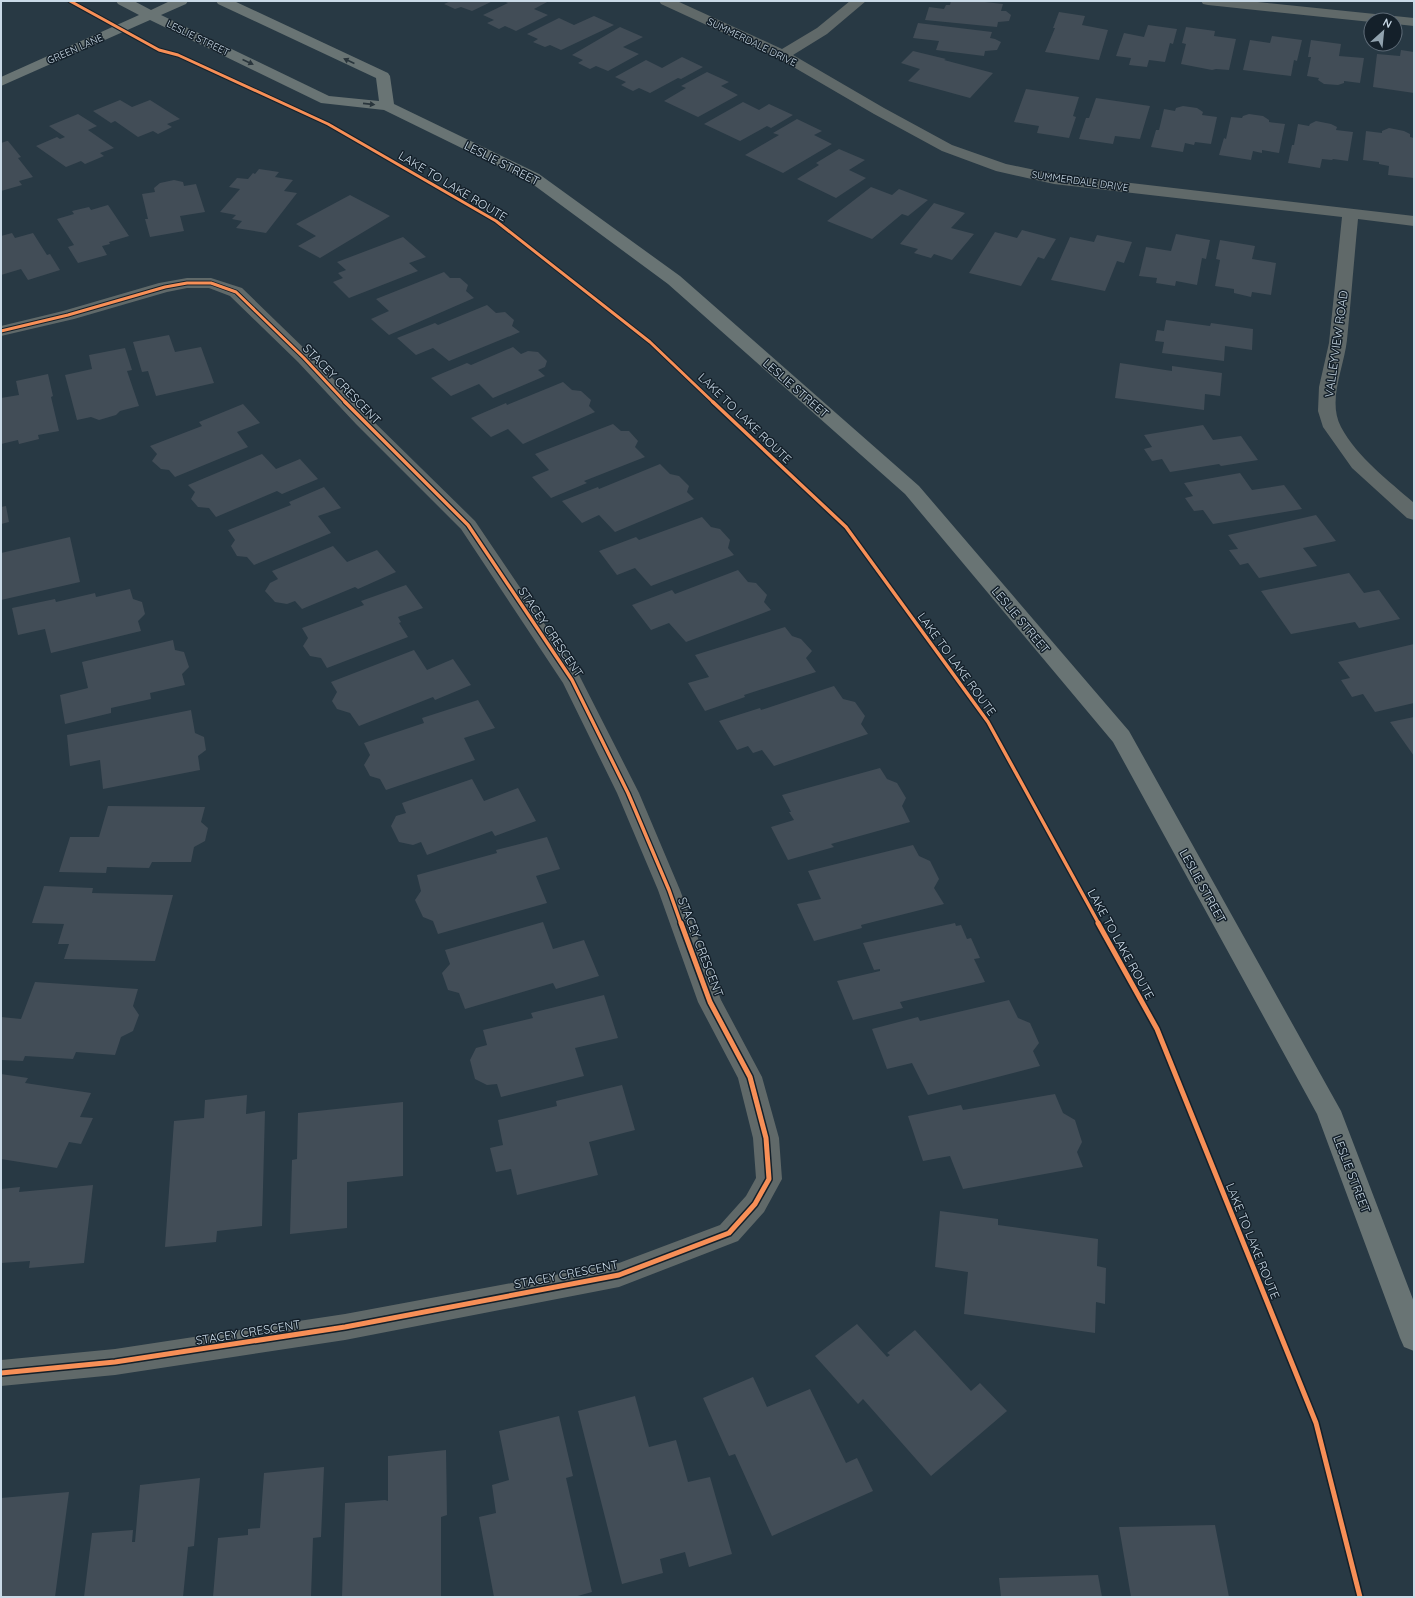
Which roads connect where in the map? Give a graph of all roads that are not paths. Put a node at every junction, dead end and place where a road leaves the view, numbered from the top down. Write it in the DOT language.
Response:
graph roads {
  1 [pos="123,1"];
  2 [pos="181,1"];
  3 [pos="223,1"];
  4 [pos="666,1"];
  5 [pos="859,1"];
  6 [pos="1208,1"];
  7 [pos="150,15"];
  8 [pos="1363,17"];
  9 [pos="1403,21"];
  10 [pos="1414,22"];
  11 [pos="782,55"];
  12 [pos="1,82"];
  13 [pos="387,106"];
  14 [pos="1350,214"];
  15 [pos="1414,221"];
  16 [pos="1,331"];
  17 [pos="1414,514"];
  18 [pos="1414,1338"];
  19 [pos="1,1373"];
  1 -- 7 [label="main road, LESLIE STREET"];
  2 -- 7 [label="main road, GREEN LANE"];
  13 -- 3 [label="main road, one-way"];
  4 -- 11 [label="street, SUMMERDALE DRIVE"];
  5 -- 11 [label="street"];
  6 -- 8 [label="street"];
  7 -- 12 [label="main road, GREEN LANE"];
  7 -- 13 [label="main road, LESLIE STREET, one-way"];
  9 -- 10 [label="street"];
  11 -- 14 [label="street, SUMMERDALE DRIVE"];
  13 -- 18 [label="main road, LESLIE STREET"];
  14 -- 15 [label="street, SUMMERDALE DRIVE"];
  14 -- 17 [label="street, VALLEYVIEW ROAD"];
  16 -- 19 [label="street, STACEY CRESCENT"];
}
